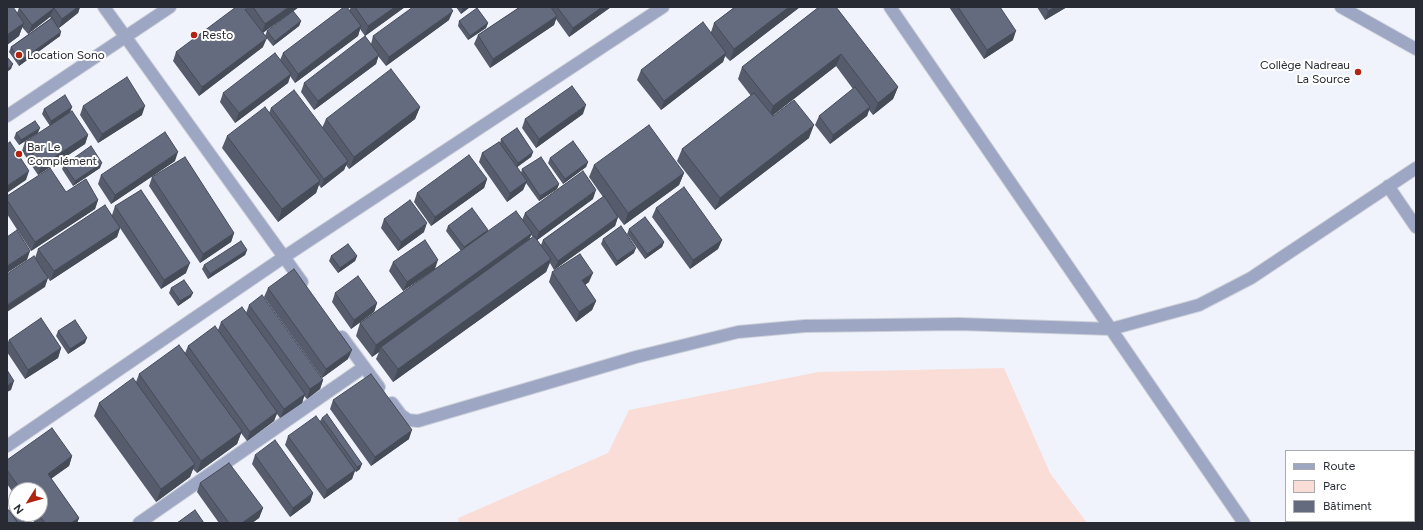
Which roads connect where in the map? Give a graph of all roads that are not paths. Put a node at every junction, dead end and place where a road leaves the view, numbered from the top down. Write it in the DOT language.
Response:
graph roads {
  1 [pos="104,7"];
  2 [pos="170,7"];
  3 [pos="663,7"];
  4 [pos="890,7"];
  5 [pos="1341,7"];
  6 [pos="124,36"];
  7 [pos="1416,49"];
  8 [pos="7,116"];
  9 [pos="1416,168"];
  10 [pos="1388,186"];
  11 [pos="1416,226"];
  12 [pos="284,257"];
  13 [pos="308,290"];
  14 [pos="336,328"];
  15 [pos="1111,329"];
  16 [pos="364,367"];
  17 [pos="7,446"];
  18 [pos="139,523"];
  19 [pos="1244,523"];
  1 -- 6 [label="street"];
  2 -- 6 [label="street"];
  3 -- 12 [label="street"];
  4 -- 15 [label="street"];
  5 -- 7 [label="street"];
  6 -- 8 [label="street"];
  6 -- 12 [label="street"];
  9 -- 10 [label="street"];
  10 -- 11 [label="street"];
  10 -- 15 [label="street"];
  12 -- 13 [label="street"];
  12 -- 17 [label="street"];
  14 -- 16 [label="street"];
  15 -- 16 [label="street"];
  15 -- 19 [label="street"];
  16 -- 18 [label="street"];
}
